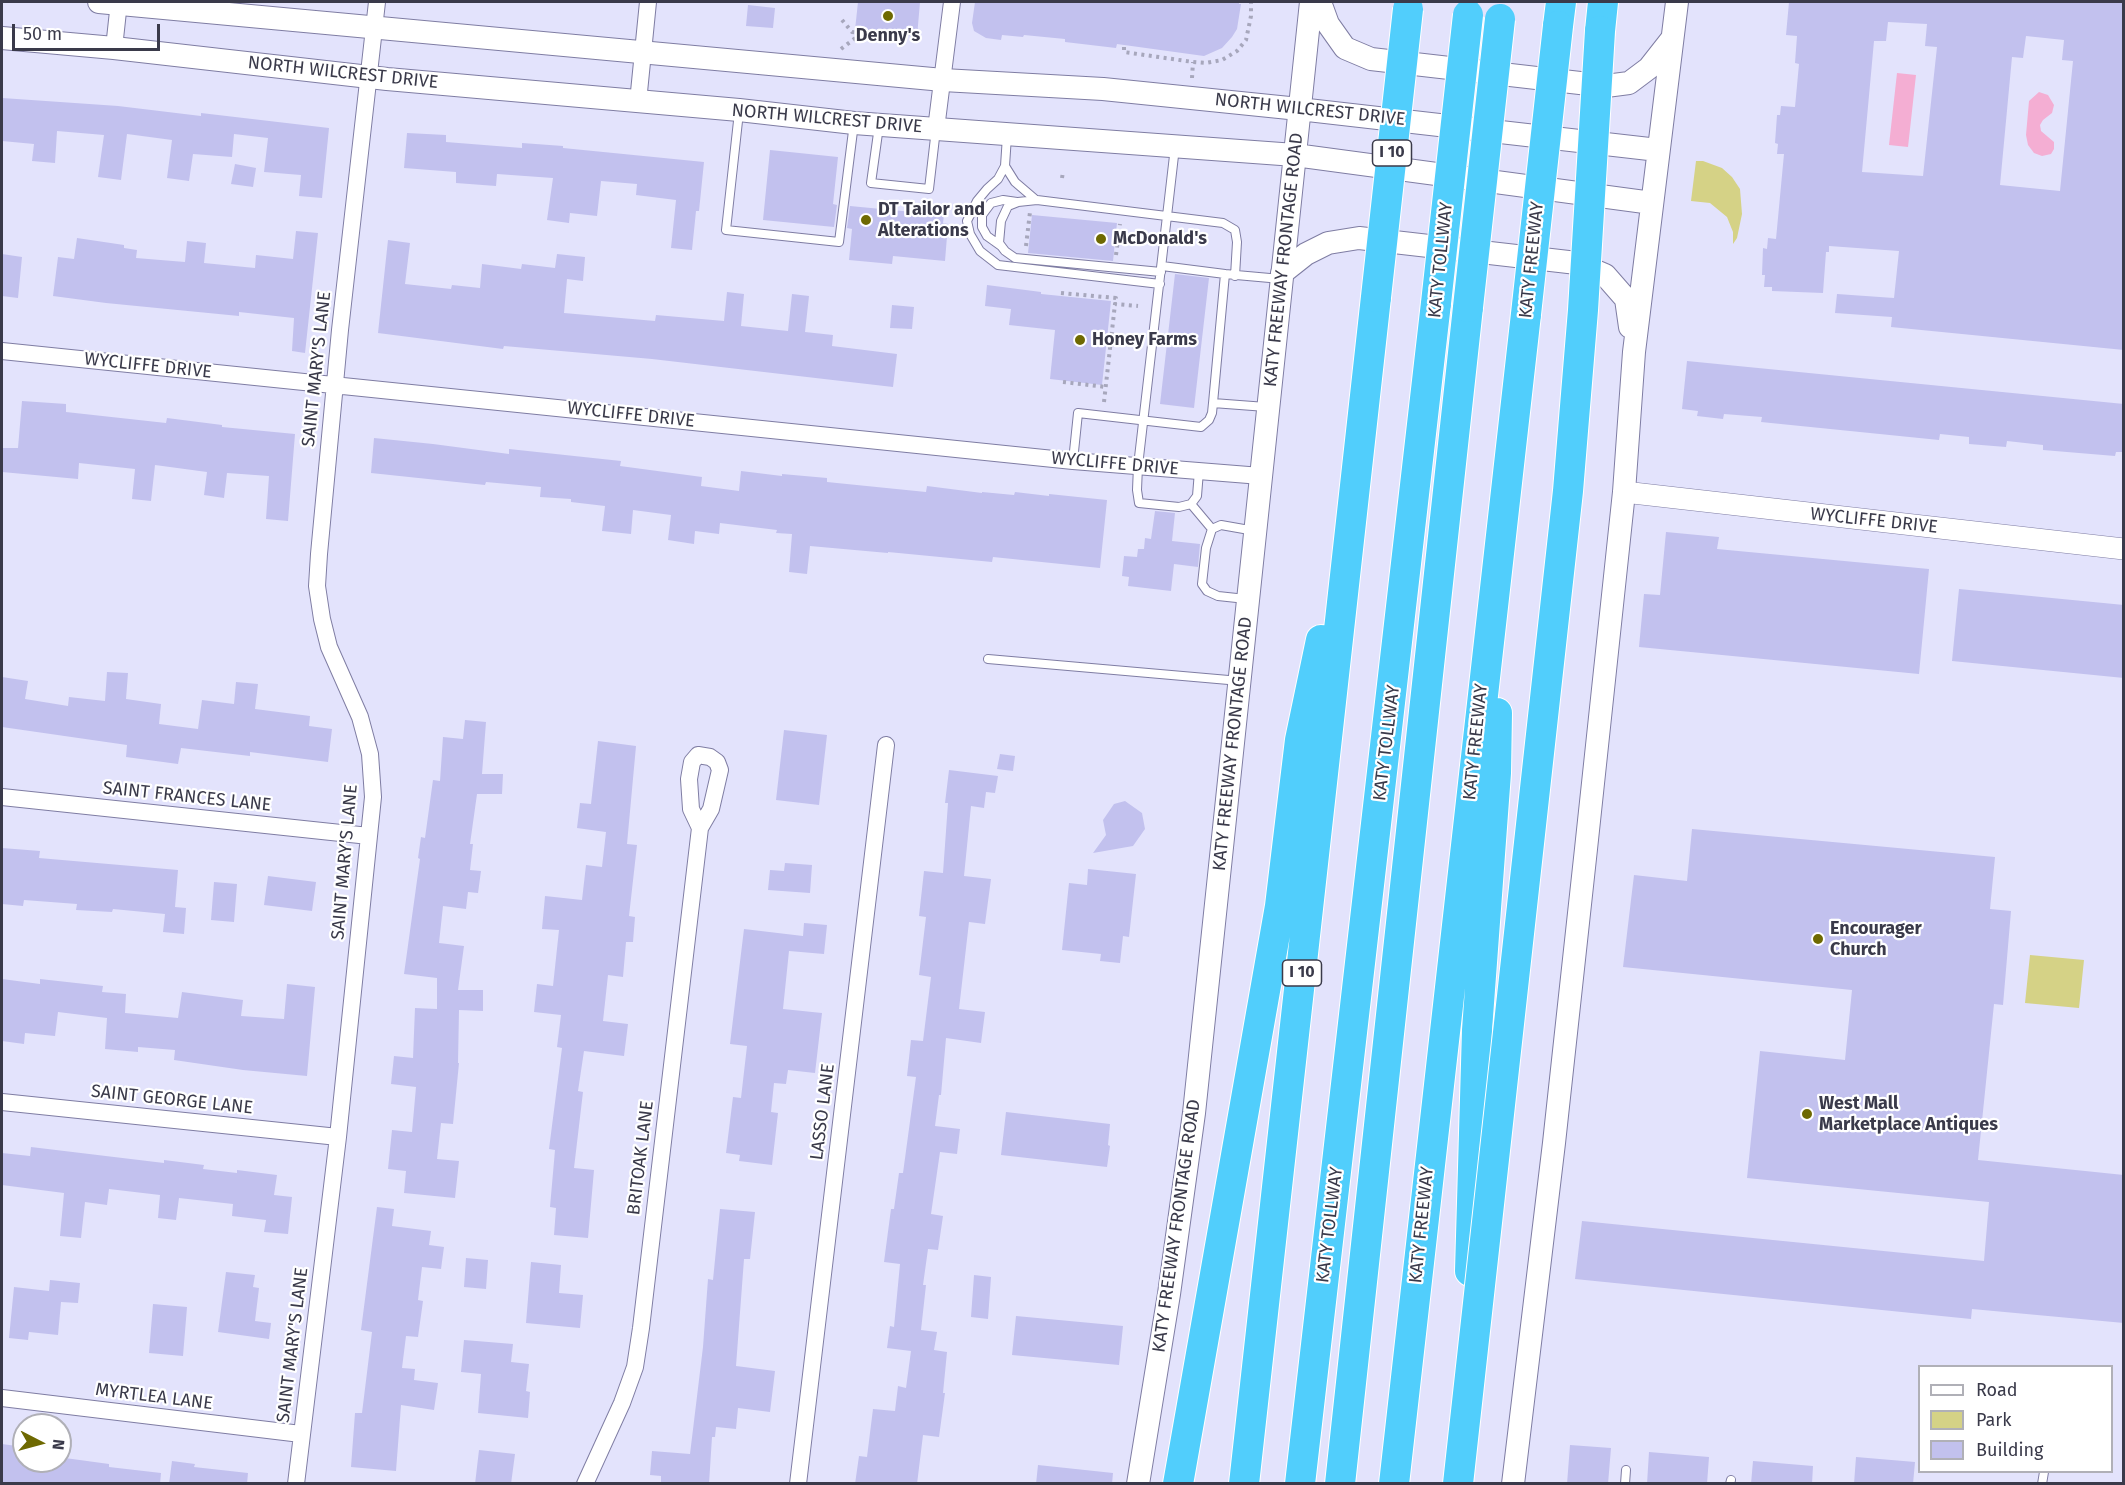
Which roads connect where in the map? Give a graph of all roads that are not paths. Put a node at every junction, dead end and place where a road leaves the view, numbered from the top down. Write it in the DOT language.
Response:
graph roads {
  1 [pos="112,2"];
  2 [pos="376,2"];
  3 [pos="648,2"];
  4 [pos="952,2"];
  5 [pos="1311,2"];
  6 [pos="1320,2"];
  7 [pos="1603,2"];
  8 [pos="1677,2"];
  9 [pos="1408,5"];
  10 [pos="1469,8"];
  11 [pos="1501,10"];
  12 [pos="1559,14"];
  13 [pos="374,28"];
  14 [pos="2,38"];
  15 [pos="1671,40"];
  16 [pos="114,48"];
  17 [pos="643,53"];
  18 [pos="369,77"];
  19 [pos="943,80"];
  20 [pos="638,102"];
  21 [pos="1299,109"];
  22 [pos="739,110"];
  23 [pos="854,123"];
  24 [pos="879,125"];
  25 [pos="936,129"];
  26 [pos="1007,134"];
  27 [pos="1175,147"];
  28 [pos="1659,150"];
  29 [pos="1295,155"];
  30 [pos="1005,166"];
  31 [pos="1037,200"];
  32 [pos="1018,202"];
  33 [pos="1652,203"];
  34 [pos="1168,217"];
  35 [pos="1001,246"];
  36 [pos="1162,269"];
  37 [pos="1230,275"];
  38 [pos="1282,276"];
  39 [pos="1160,284"];
  40 [pos="2,351"];
  41 [pos="1634,352"];
  42 [pos="335,385"];
  43 [pos="1213,403"];
  44 [pos="1268,408"];
  45 [pos="1144,421"];
  46 [pos="1073,461"];
  47 [pos="1358,463"];
  48 [pos="1138,466"];
  49 [pos="1199,471"];
  50 [pos="1262,476"];
  51 [pos="1624,492"];
  52 [pos="1191,504"];
  53 [pos="1502,514"];
  54 [pos="1212,529"];
  55 [pos="1256,531"];
  56 [pos="2124,549"];
  57 [pos="1248,599"];
  58 [pos="988,659"];
  59 [pos="1240,681"];
  60 [pos="886,745"];
  61 [pos="2,797"];
  62 [pos="700,828"];
  63 [pos="369,836"];
  64 [pos="2,1102"];
  65 [pos="338,1137"];
  66 [pos="2,1398"];
  67 [pos="301,1434"];
  68 [pos="1626,1470"];
  69 [pos="296,1484"];
  70 [pos="585,1484"];
  71 [pos="798,1484"];
  72 [pos="1138,1484"];
  73 [pos="1178,1484"];
  74 [pos="1244,1484"];
  75 [pos="1300,1484"];
  76 [pos="1340,1484"];
  77 [pos="1394,1484"];
  78 [pos="1460,1484"];
  79 [pos="1513,1484"];
  80 [pos="1625,1484"];
  1 -- 13 [label="main road, NORTH WILCREST DRIVE"];
  1 -- 16 [label="street"];
  2 -- 13 [label="street, SAINT MARY'S LANE"];
  3 -- 17 [label="street"];
  4 -- 19 [label="street"];
  5 -- 21 [label="main road, KATY FREEWAY FRONTAGE ROAD"];
  6 -- 15 [label="main road"];
  7 -- 78 [label="highway, bridge"];
  8 -- 15 [label="main road"];
  9 -- 47 [label="highway, I 10, bridge"];
  10 -- 75 [label="highway, KATY TOLLWAY, bridge"];
  11 -- 76 [label="highway, KATY TOLLWAY, bridge"];
  12 -- 53 [label="highway, KATY FREEWAY, bridge"];
  13 -- 17 [label="main road, NORTH WILCREST DRIVE"];
  13 -- 18 [label="street, SAINT MARY'S LANE"];
  14 -- 16 [label="main road, NORTH WILCREST DRIVE"];
  15 -- 28 [label="main road"];
  16 -- 18 [label="main road, NORTH WILCREST DRIVE"];
  17 -- 19 [label="main road, NORTH WILCREST DRIVE"];
  17 -- 20 [label="street"];
  18 -- 20 [label="main road, NORTH WILCREST DRIVE"];
  18 -- 42 [label="street, SAINT MARY'S LANE"];
  19 -- 21 [label="main road, NORTH WILCREST DRIVE"];
  19 -- 25 [label="street"];
  20 -- 22 [label="main road, NORTH WILCREST DRIVE"];
  21 -- 28 [label="main road, NORTH WILCREST DRIVE"];
  21 -- 29 [label="main road, KATY FREEWAY FRONTAGE ROAD"];
  22 -- 23 [label="main road, NORTH WILCREST DRIVE"];
  22 -- 23 [label="lane"];
  23 -- 24 [label="main road, NORTH WILCREST DRIVE"];
  24 -- 25 [label="main road, NORTH WILCREST DRIVE"];
  24 -- 25 [label="lane"];
  25 -- 26 [label="main road, NORTH WILCREST DRIVE"];
  26 -- 27 [label="main road, NORTH WILCREST DRIVE"];
  26 -- 30 [label="lane"];
  27 -- 29 [label="main road, NORTH WILCREST DRIVE"];
  27 -- 34 [label="lane"];
  28 -- 33 [label="main road"];
  29 -- 33 [label="main road, NORTH WILCREST DRIVE"];
  29 -- 38 [label="main road, KATY FREEWAY FRONTAGE ROAD"];
  30 -- 31 [label="lane"];
  30 -- 39 [label="lane"];
  31 -- 32 [label="lane"];
  31 -- 34 [label="lane"];
  32 -- 35 [label="lane"];
  32 -- 35 [label="lane"];
  33 -- 41 [label="main road"];
  34 -- 36 [label="lane"];
  34 -- 37 [label="lane"];
  35 -- 36 [label="lane"];
  36 -- 37 [label="lane"];
  36 -- 39 [label="lane"];
  37 -- 38 [label="lane"];
  37 -- 43 [label="lane"];
  38 -- 41 [label="main road"];
  38 -- 44 [label="main road, KATY FREEWAY FRONTAGE ROAD"];
  39 -- 45 [label="lane"];
  40 -- 42 [label="street, WYCLIFFE DRIVE"];
  41 -- 51 [label="main road"];
  42 -- 46 [label="street, WYCLIFFE DRIVE"];
  42 -- 63 [label="street, SAINT MARY'S LANE"];
  43 -- 44 [label="lane"];
  43 -- 45 [label="lane"];
  44 -- 50 [label="main road, KATY FREEWAY FRONTAGE ROAD"];
  45 -- 46 [label="lane"];
  45 -- 48 [label="lane"];
  46 -- 48 [label="street, WYCLIFFE DRIVE"];
  47 -- 73 [label="highway"];
  47 -- 74 [label="highway, I 10"];
  48 -- 49 [label="street, WYCLIFFE DRIVE"];
  48 -- 52 [label="lane"];
  49 -- 50 [label="street, WYCLIFFE DRIVE"];
  49 -- 52 [label="lane"];
  50 -- 55 [label="main road, KATY FREEWAY FRONTAGE ROAD"];
  51 -- 56 [label="street, WYCLIFFE DRIVE"];
  51 -- 79 [label="main road"];
  52 -- 54 [label="lane"];
  53 -- 77 [label="highway, KATY FREEWAY"];
  53 -- 78 [label="highway"];
  54 -- 55 [label="lane"];
  54 -- 57 [label="lane"];
  55 -- 57 [label="main road, KATY FREEWAY FRONTAGE ROAD"];
  57 -- 59 [label="main road, KATY FREEWAY FRONTAGE ROAD"];
  58 -- 59 [label="lane"];
  59 -- 72 [label="main road, KATY FREEWAY FRONTAGE ROAD"];
  60 -- 71 [label="street, LASSO LANE"];
  61 -- 63 [label="street, SAINT FRANCES LANE"];
  62 -- 70 [label="street, BRITOAK LANE"];
  63 -- 65 [label="street, SAINT MARY'S LANE"];
  64 -- 65 [label="street, SAINT GEORGE LANE"];
  65 -- 67 [label="street, SAINT MARY'S LANE"];
  66 -- 67 [label="street, MYRTLEA LANE"];
  67 -- 69 [label="street, SAINT MARY'S LANE"];
  68 -- 80 [label="lane"];
}
